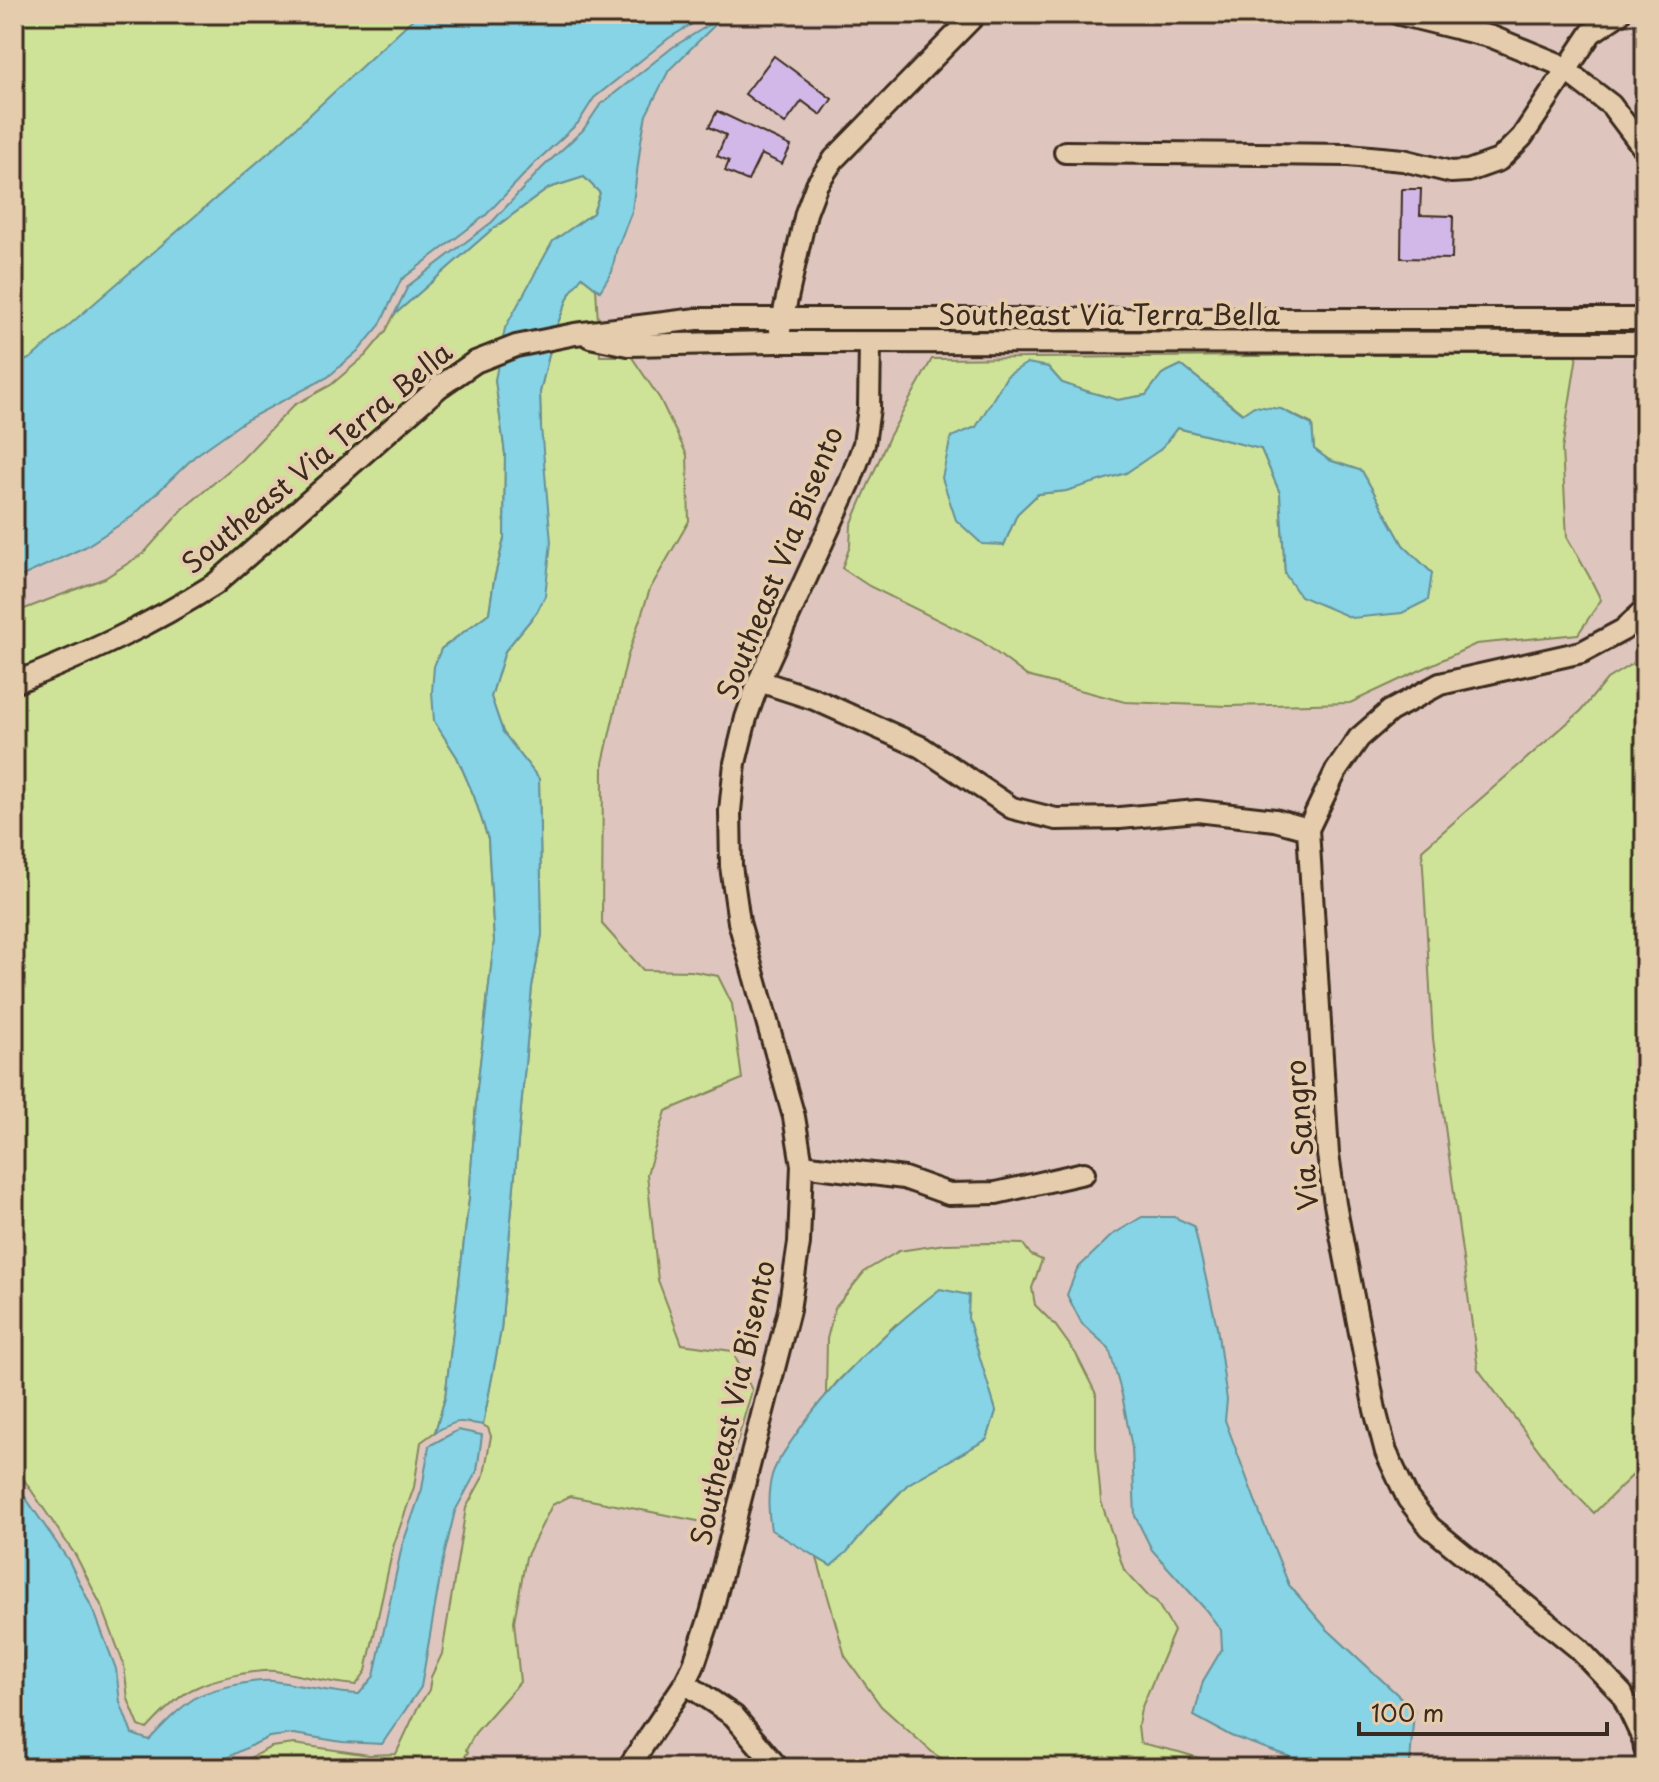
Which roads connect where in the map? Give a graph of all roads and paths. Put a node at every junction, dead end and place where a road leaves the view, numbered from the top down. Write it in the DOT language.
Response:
graph roads {
  1 [pos="976,14"];
  2 [pos="1399,14"];
  3 [pos="1619,14"];
  4 [pos="1566,71"];
  5 [pos="1645,150"];
  6 [pos="1065,152"];
  7 [pos="782,318"];
  8 [pos="1645,319"];
  9 [pos="575,334"];
  10 [pos="778,342"];
  11 [pos="870,343"];
  12 [pos="1645,343"];
  13 [pos="1645,610"];
  14 [pos="759,681"];
  15 [pos="14,683"];
  16 [pos="1308,829"];
  17 [pos="802,1165"];
  18 [pos="1084,1173"];
  19 [pos="685,1683"];
  20 [pos="1645,1749"];
  21 [pos="628,1768"];
  22 [pos="778,1768"];
  1 -- 7 [label="street"];
  2 -- 4 [label="street"];
  3 -- 4 [label="street"];
  4 -- 5 [label="street"];
  4 -- 6 [label="street"];
  7 -- 8 [label="street, Southeast Via Terra Bella"];
  7 -- 9 [label="street, Southeast Via Terra Bella"];
  7 -- 10 [label="street"];
  9 -- 10 [label="street, Southeast Via Terra Bella"];
  9 -- 15 [label="street, Southeast Via Terra Bella"];
  10 -- 11 [label="street, Southeast Via Terra Bella"];
  11 -- 12 [label="street, Southeast Via Terra Bella"];
  11 -- 14 [label="street, Southeast Via Bisento"];
  13 -- 16 [label="street, Via Sangro"];
  14 -- 16 [label="street"];
  14 -- 17 [label="street, Southeast Via Bisento"];
  16 -- 20 [label="street, Via Sangro"];
  17 -- 18 [label="street"];
  17 -- 19 [label="street, Southeast Via Bisento"];
  19 -- 21 [label="street, Southeast Via Bisento"];
  19 -- 22 [label="street"];
}
